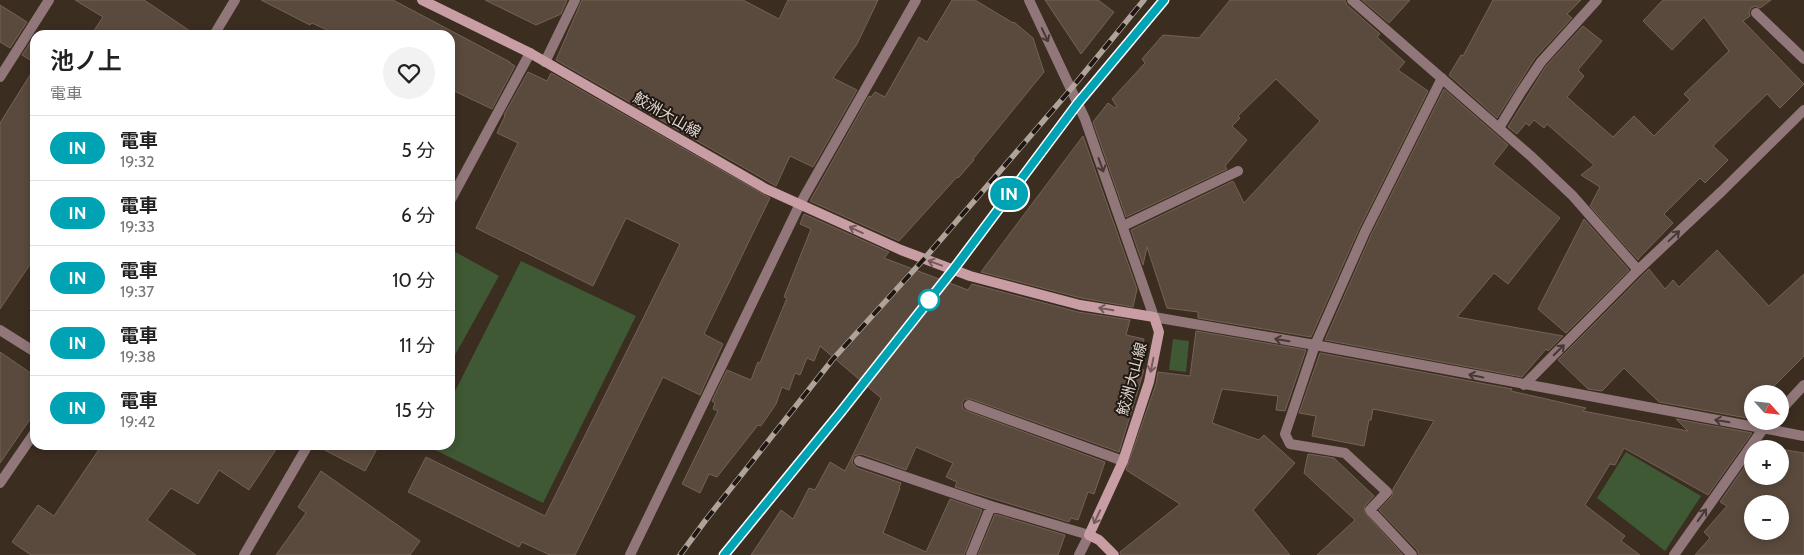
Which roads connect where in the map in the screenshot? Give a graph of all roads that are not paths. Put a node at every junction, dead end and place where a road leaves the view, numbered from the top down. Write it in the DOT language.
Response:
graph roads {
  1 [pos="48,0"];
  2 [pos="235,0"];
  3 [pos="422,0"];
  4 [pos="575,0"];
  5 [pos="916,0"];
  6 [pos="1030,0"];
  7 [pos="1352,0"];
  8 [pos="1597,0"];
  9 [pos="1756,13"];
  10 [pos="217,30"];
  11 [pos="530,53"];
  12 [pos="1804,59"];
  13 [pos="545,62"];
  14 [pos="0,77"];
  15 [pos="1442,78"];
  16 [pos="1804,110"];
  17 [pos="1499,128"];
  18 [pos="1238,171"];
  19 [pos="455,192"];
  20 [pos="800,204"];
  21 [pos="1123,226"];
  22 [pos="1638,270"];
  23 [pos="1154,317"];
  24 [pos="0,330"];
  25 [pos="1315,345"];
  26 [pos="30,349"];
  27 [pos="1524,385"];
  28 [pos="1804,385"];
  29 [pos="1789,401"];
  30 [pos="969,405"];
  31 [pos="1744,421"];
  32 [pos="1763,430"];
  33 [pos="1784,430"];
  34 [pos="1804,436"];
  35 [pos="30,439"];
  36 [pos="305,450"];
  37 [pos="859,461"];
  38 [pos="1123,461"];
  39 [pos="0,483"];
  40 [pos="991,506"];
  41 [pos="1088,535"];
  42 [pos="244,555"];
  43 [pos="630,555"];
  44 [pos="971,555"];
  45 [pos="1079,555"];
  46 [pos="1114,555"];
  47 [pos="1412,555"];
  48 [pos="1674,555"];
  1 -- 14 [label="street"];
  2 -- 10 [label="street"];
  3 -- 11 [label="main road, 鮫洲大山線"];
  4 -- 13 [label="street"];
  5 -- 20 [label="street"];
  6 -- 21 [label="street, one-way"];
  7 -- 15 [label="street"];
  8 -- 17 [label="street"];
  9 -- 12 [label="street"];
  11 -- 13 [label="main road, 鮫洲大山線"];
  11 -- 19 [label="street"];
  13 -- 20 [label="main road, 鮫洲大山線"];
  15 -- 17 [label="street"];
  15 -- 25 [label="street"];
  22 -- 16 [label="street, one-way"];
  17 -- 22 [label="street"];
  18 -- 21 [label="street"];
  23 -- 20 [label="main road, 鮫洲大山線, one-way"];
  20 -- 43 [label="street"];
  21 -- 23 [label="street"];
  27 -- 22 [label="street, one-way"];
  25 -- 23 [label="street, one-way"];
  23 -- 38 [label="main road, 鮫洲大山線, one-way"];
  24 -- 26 [label="street"];
  27 -- 25 [label="street, one-way"];
  25 -- 47 [label="street"];
  31 -- 27 [label="street, one-way"];
  28 -- 29 [label="street"];
  30 -- 38 [label="street"];
  48 -- 32 [label="street, one-way"];
  33 -- 34 [label="street"];
  35 -- 39 [label="street"];
  36 -- 42 [label="street"];
  37 -- 40 [label="street"];
  38 -- 41 [label="main road, 鮫洲大山線, one-way"];
  40 -- 41 [label="street"];
  40 -- 44 [label="street"];
  41 -- 45 [label="street"];
  41 -- 46 [label="main road"];
}
